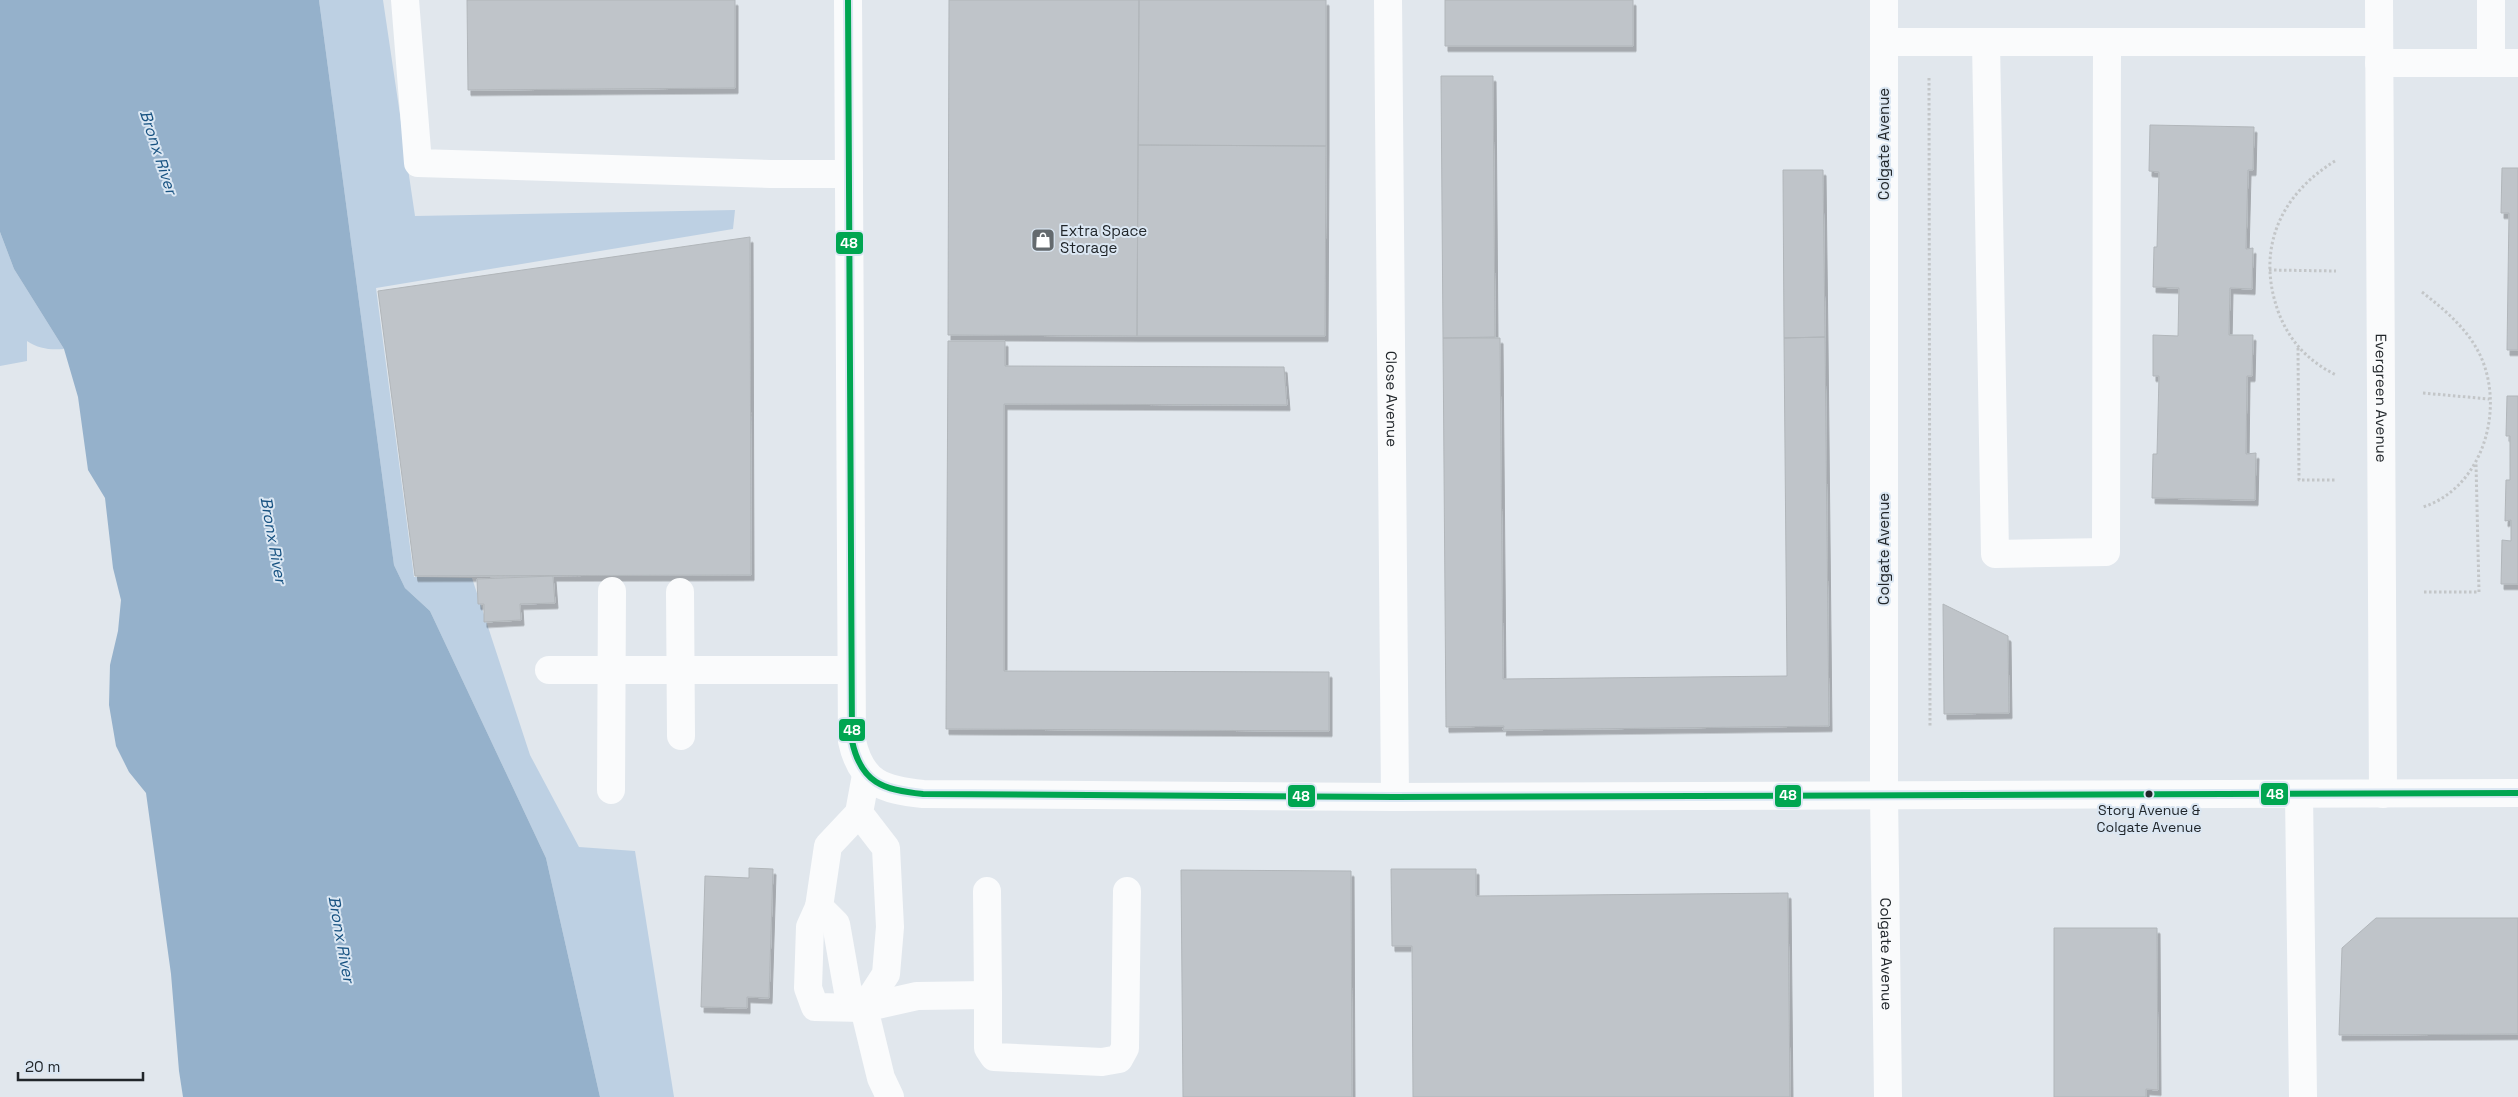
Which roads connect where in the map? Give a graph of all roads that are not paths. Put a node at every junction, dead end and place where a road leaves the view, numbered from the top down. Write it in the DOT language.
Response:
graph roads {
  1 [pos="405,0"];
  2 [pos="848,0"];
  3 [pos="1388,0"];
  4 [pos="1884,0"];
  5 [pos="2379,0"];
  6 [pos="2491,0"];
  7 [pos="1884,42"];
  8 [pos="1986,42"];
  9 [pos="2107,42"];
  10 [pos="2379,53"];
  11 [pos="2491,63"];
  12 [pos="2518,63"];
  13 [pos="849,174"];
  14 [pos="612,590"];
  15 [pos="680,592"];
  16 [pos="549,670"];
  17 [pos="612,670"];
  18 [pos="680,670"];
  19 [pos="851,670"];
  20 [pos="681,736"];
  21 [pos="866,775"];
  22 [pos="611,790"];
  23 [pos="2299,794"];
  24 [pos="2383,794"];
  25 [pos="2518,794"];
  26 [pos="1884,795"];
  27 [pos="1395,797"];
  28 [pos="859,813"];
  29 [pos="987,891"];
  30 [pos="1127,891"];
  31 [pos="819,907"];
  32 [pos="988,995"];
  33 [pos="864,1008"];
  34 [pos="890,1097"];
  35 [pos="1888,1097"];
  36 [pos="2303,1097"];
  1 -- 13 [label="street"];
  2 -- 13 [label="street"];
  3 -- 27 [label="street, Close Avenue"];
  4 -- 7 [label="street, Colgate Avenue"];
  5 -- 10 [label="street, Evergreen Avenue"];
  6 -- 11 [label="street"];
  7 -- 8 [label="street"];
  7 -- 26 [label="street, Colgate Avenue"];
  8 -- 9 [label="street"];
  8 -- 9 [label="street"];
  9 -- 10 [label="street"];
  10 -- 11 [label="street"];
  10 -- 24 [label="street, Evergreen Avenue"];
  11 -- 12 [label="street"];
  13 -- 19 [label="street"];
  14 -- 17 [label="street"];
  15 -- 18 [label="street"];
  16 -- 17 [label="street"];
  17 -- 18 [label="street"];
  17 -- 22 [label="street"];
  18 -- 19 [label="street"];
  18 -- 20 [label="street"];
  19 -- 21 [label="street"];
  21 -- 27 [label="street"];
  21 -- 28 [label="street"];
  23 -- 24 [label="street"];
  23 -- 26 [label="street"];
  23 -- 36 [label="street"];
  24 -- 25 [label="street"];
  26 -- 27 [label="street"];
  26 -- 35 [label="street, Colgate Avenue"];
  28 -- 31 [label="street"];
  28 -- 33 [label="street"];
  29 -- 32 [label="street"];
  30 -- 32 [label="street"];
  31 -- 33 [label="street"];
  31 -- 33 [label="street"];
  32 -- 33 [label="street"];
  33 -- 34 [label="street"];
}
